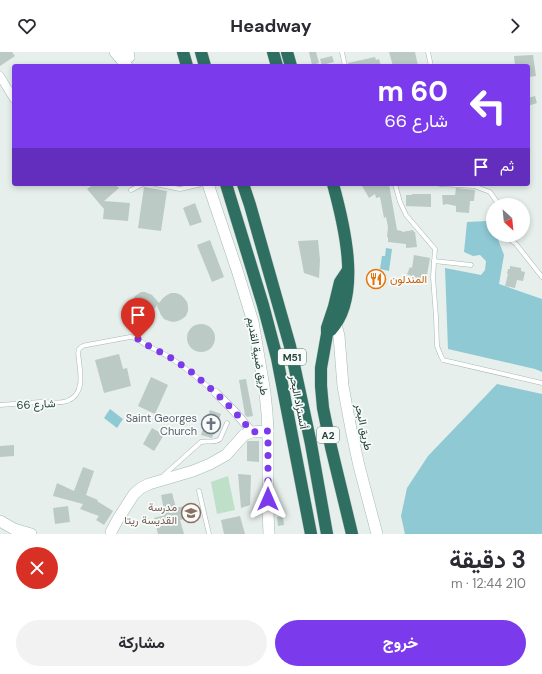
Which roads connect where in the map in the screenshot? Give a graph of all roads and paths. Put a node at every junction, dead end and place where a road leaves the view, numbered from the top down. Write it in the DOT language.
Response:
graph roads {
  1 [pos="115,52"];
  2 [pos="182,52"];
  3 [pos="201,52"];
  4 [pos="273,52"];
  5 [pos="287,52"];
  6 [pos="342,52"];
  7 [pos="428,52"];
  8 [pos="129,59"];
  9 [pos="186,64"];
  10 [pos="204,64"];
  11 [pos="276,64"];
  12 [pos="290,64"];
  13 [pos="345,64"];
  14 [pos="431,64"];
  15 [pos="0,76"];
  16 [pos="0,88"];
  17 [pos="9,91"];
  18 [pos="12,96"];
  19 [pos="139,186"];
  20 [pos="165,186"];
  21 [pos="194,186"];
  22 [pos="209,186"];
  23 [pos="227,186"];
  24 [pos="244,186"];
  25 [pos="334,186"];
  26 [pos="396,186"];
  27 [pos="474,186"];
  28 [pos="131,190"];
  29 [pos="494,198"];
  30 [pos="513,242"];
  31 [pos="434,261"];
  32 [pos="471,265"];
  33 [pos="542,277"];
  34 [pos="333,322"];
  35 [pos="542,383"];
  36 [pos="216,393"];
  37 [pos="0,406"];
  38 [pos="227,423"];
  39 [pos="268,431"];
  40 [pos="252,432"];
  41 [pos="157,482"];
  42 [pos="199,491"];
  43 [pos="308,519"];
  44 [pos="0,521"];
  45 [pos="113,533"];
  46 [pos="31,534"];
  47 [pos="209,534"];
  48 [pos="269,534"];
  49 [pos="303,534"];
  50 [pos="311,534"];
  51 [pos="327,534"];
  52 [pos="352,534"];
  53 [pos="377,534"];
  1 -- 8 [label="street"];
  2 -- 9 [label="highway"];
  3 -- 10 [label="highway"];
  4 -- 11 [label="highway"];
  5 -- 12 [label="highway"];
  6 -- 13 [label="lane"];
  7 -- 14 [label="lane"];
  15 -- 17 [label="street"];
  16 -- 17 [label="street"];
  17 -- 18 [label="street"];
  19 -- 28 [label="lane"];
  20 -- 21 [label="lane"];
  22 -- 39 [label="street, طريق ضبية القديم"];
  23 -- 43 [label="highway, أتستراد البحر / M51"];
  24 -- 51 [label="highway, أتستراد البحر / M51"];
  25 -- 34 [label="highway, A2"];
  26 -- 31 [label="lane"];
  27 -- 29 [label="lane"];
  30 -- 33 [label="lane"];
  31 -- 32 [label="lane"];
  31 -- 35 [label="lane"];
  34 -- 52 [label="highway, A2"];
  34 -- 53 [label="street, طريق البحر"];
  36 -- 37 [label="lane, شارع 66"];
  36 -- 40 [label="street, شارع 66"];
  38 -- 41 [label="lane"];
  39 -- 40 [label="street"];
  39 -- 48 [label="street, طريق ضبية القديم"];
  40 -- 41 [label="street"];
  41 -- 45 [label="street"];
  42 -- 47 [label="lane"];
  43 -- 49 [label="highway"];
  43 -- 50 [label="highway, أتستراد البحر / M51"];
  44 -- 46 [label="street"];
}
